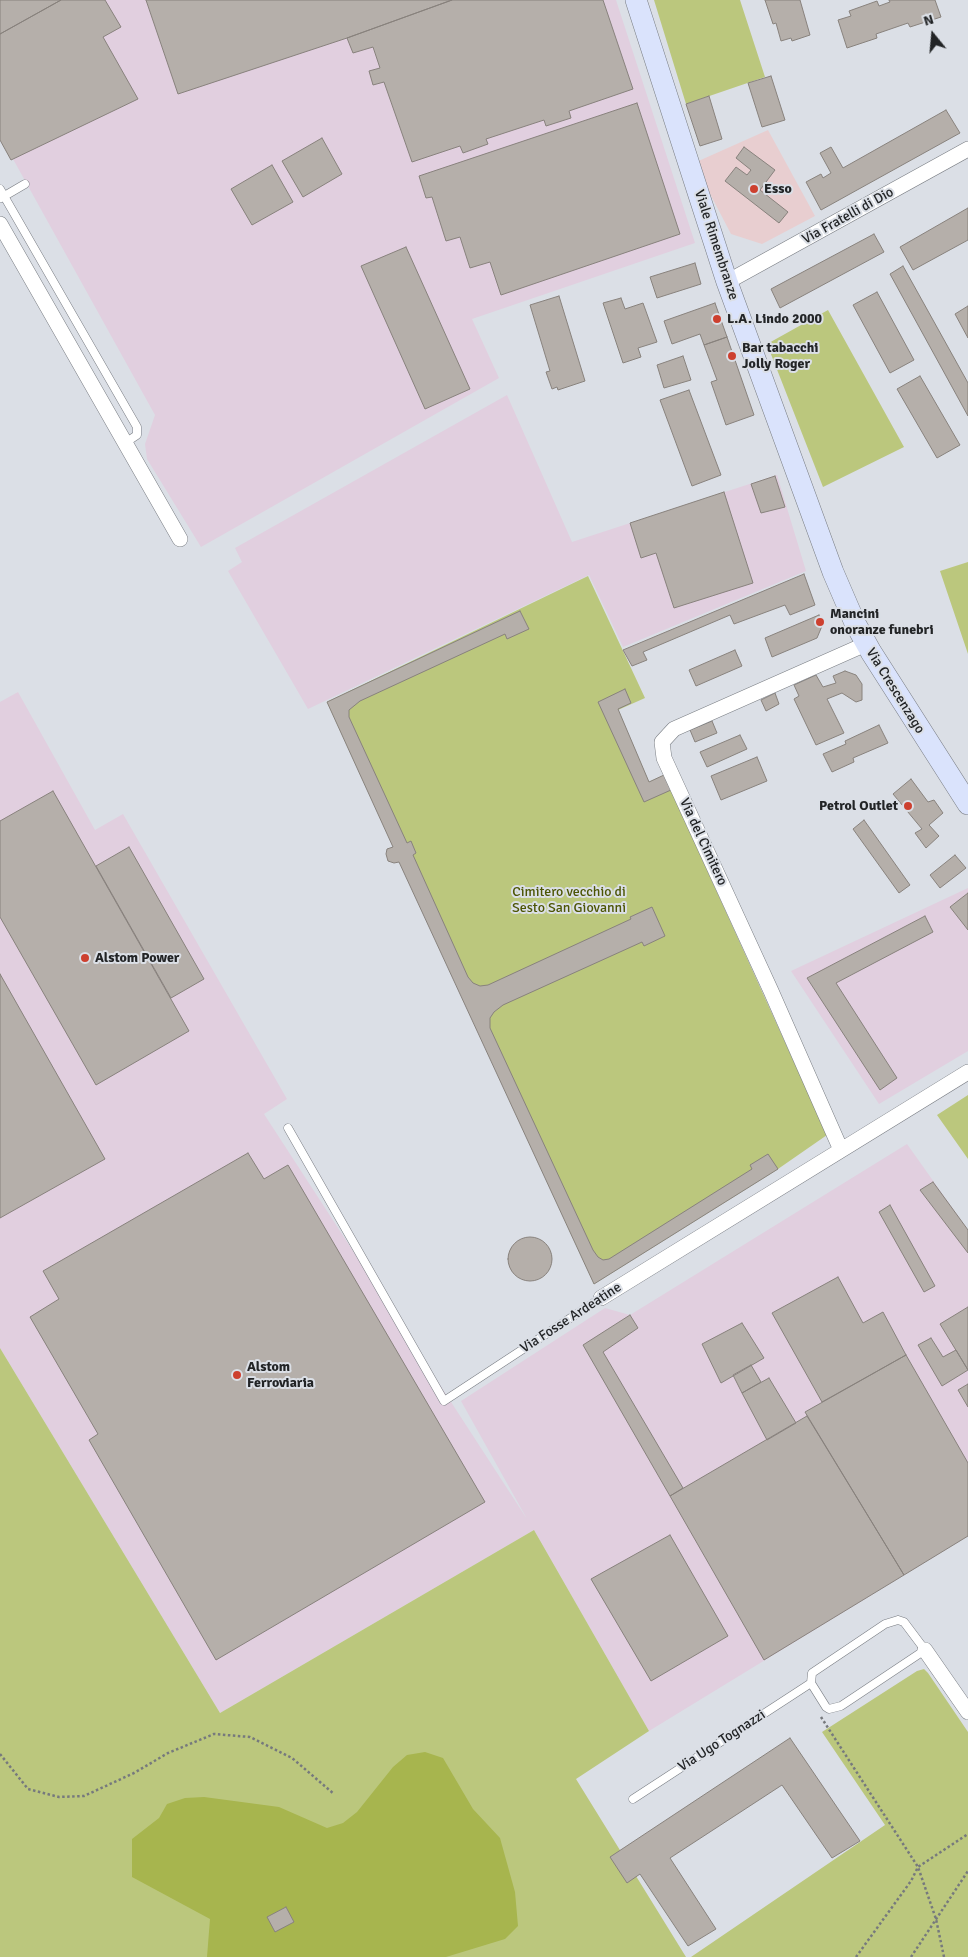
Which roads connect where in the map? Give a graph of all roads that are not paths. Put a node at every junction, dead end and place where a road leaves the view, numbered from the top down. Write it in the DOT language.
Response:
graph roads {
  1 [pos="636,0"];
  2 [pos="968,149"];
  3 [pos="25,184"];
  4 [pos="1,195"];
  5 [pos="0,224"];
  6 [pos="727,282"];
  7 [pos="125,443"];
  8 [pos="180,539"];
  9 [pos="833,572"];
  10 [pos="866,644"];
  11 [pos="968,804"];
  12 [pos="968,1072"];
  13 [pos="288,1128"];
  14 [pos="842,1150"];
  15 [pos="601,1298"];
  16 [pos="925,1650"];
  17 [pos="810,1683"];
  18 [pos="968,1712"];
  19 [pos="633,1799"];
  1 -- 6 [label="street, Viale Rimembranze"];
  2 -- 6 [label="street, Via Fratelli di Dio"];
  3 -- 4 [label="lane"];
  4 -- 7 [label="lane"];
  5 -- 7 [label="street"];
  6 -- 9 [label="street, Viale Rimembranze"];
  7 -- 8 [label="street"];
  9 -- 10 [label="street, Via Crescenzago"];
  10 -- 11 [label="street, Via Crescenzago"];
  10 -- 14 [label="street, Via del Cimitero"];
  12 -- 14 [label="street, Via Fosse Ardeatine"];
  13 -- 15 [label="lane, Via Fosse Ardeatine"];
  14 -- 15 [label="street, Via Fosse Ardeatine"];
  16 -- 17 [label="lane"];
  16 -- 17 [label="lane, Via Ugo Tognazzi"];
  16 -- 18 [label="street, Via Ugo Tognazzi"];
  17 -- 19 [label="lane, Via Ugo Tognazzi"];
}
